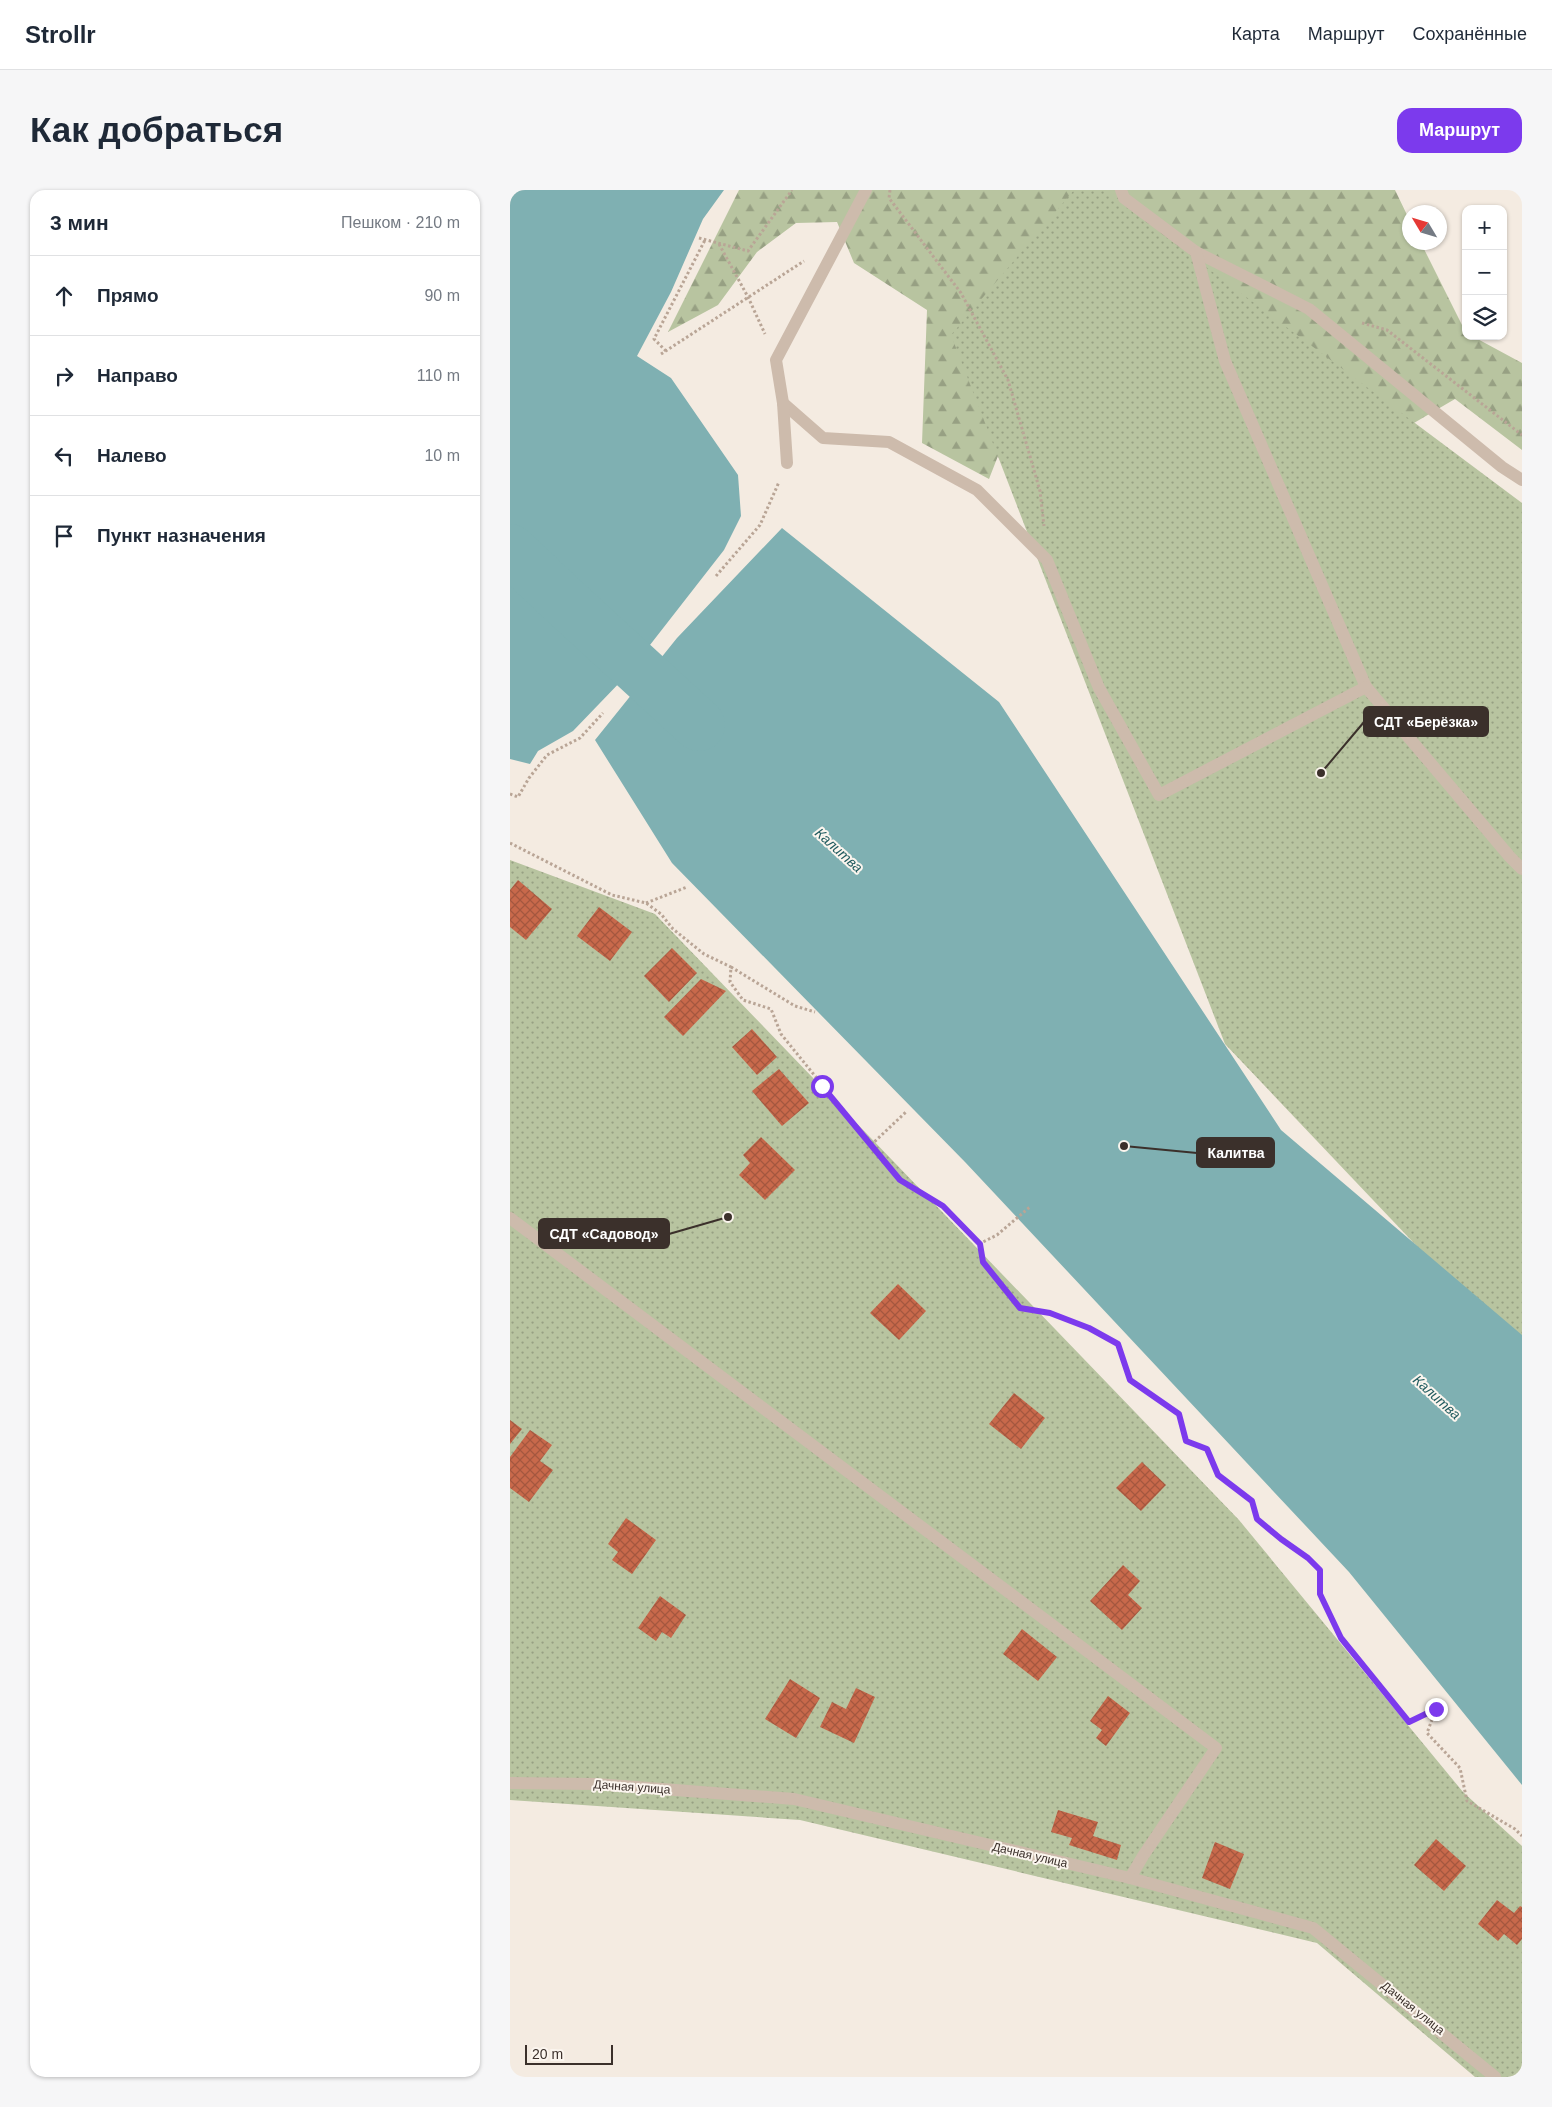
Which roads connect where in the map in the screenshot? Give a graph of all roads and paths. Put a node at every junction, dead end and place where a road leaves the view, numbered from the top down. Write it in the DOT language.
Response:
graph roads {
  1 [pos="792,190"];
  2 [pos="866,190"];
  3 [pos="890,190"];
  4 [pos="1121,190"];
  5 [pos="889,198"];
  6 [pos="882,204"];
  7 [pos="699,238"];
  8 [pos="705,240"];
  9 [pos="719,244"];
  10 [pos="1196,252"];
  11 [pos="807,259"];
  12 [pos="748,297"];
  13 [pos="1361,323"];
  14 [pos="666,351"];
  15 [pos="661,354"];
  16 [pos="776,360"];
  17 [pos="783,404"];
  18 [pos="1522,435"];
  19 [pos="787,463"];
  20 [pos="1522,480"];
  21 [pos="1048,560"];
  22 [pos="716,576"];
  23 [pos="1366,687"];
  24 [pos="603,713"];
  25 [pos="510,794"];
  26 [pos="510,843"];
  27 [pos="1522,869"];
  28 [pos="687,887"];
  29 [pos="646,903"];
  30 [pos="731,967"];
  31 [pos="814,1012"];
  32 [pos="907,1111"];
  33 [pos="871,1145"];
  34 [pos="1030,1206"];
  35 [pos="510,1218"];
  36 [pos="980,1244"];
  37 [pos="510,1782"];
  38 [pos="1522,1836"];
  39 [pos="1130,1878"];
  40 [pos="1495,2077"];
  1 -- 9 [label="path"];
  2 -- 16 [label="street"];
  3 -- 5 [label="path"];
  4 -- 10 [label="street"];
  5 -- 6 [label="path"];
  5 -- 21 [label="path"];
  7 -- 8 [label="path"];
  8 -- 9 [label="path"];
  8 -- 14 [label="path"];
  9 -- 12 [label="path"];
  10 -- 20 [label="street"];
  10 -- 23 [label="street"];
  11 -- 12 [label="path"];
  12 -- 14 [label="path"];
  12 -- 16 [label="path"];
  13 -- 18 [label="path"];
  14 -- 15 [label="path"];
  16 -- 17 [label="street"];
  17 -- 19 [label="street"];
  17 -- 21 [label="street"];
  19 -- 22 [label="path"];
  21 -- 23 [label="street"];
  23 -- 27 [label="street"];
  24 -- 25 [label="path"];
  26 -- 29 [label="path"];
  28 -- 29 [label="path"];
  29 -- 30 [label="path"];
  30 -- 31 [label="path"];
  30 -- 33 [label="path"];
  32 -- 33 [label="path"];
  33 -- 36 [label="path"];
  34 -- 36 [label="path"];
  35 -- 39 [label="street"];
  36 -- 38 [label="path"];
  37 -- 39 [label="street, Дачная улица"];
  39 -- 40 [label="street, Дачная улица"];
}
